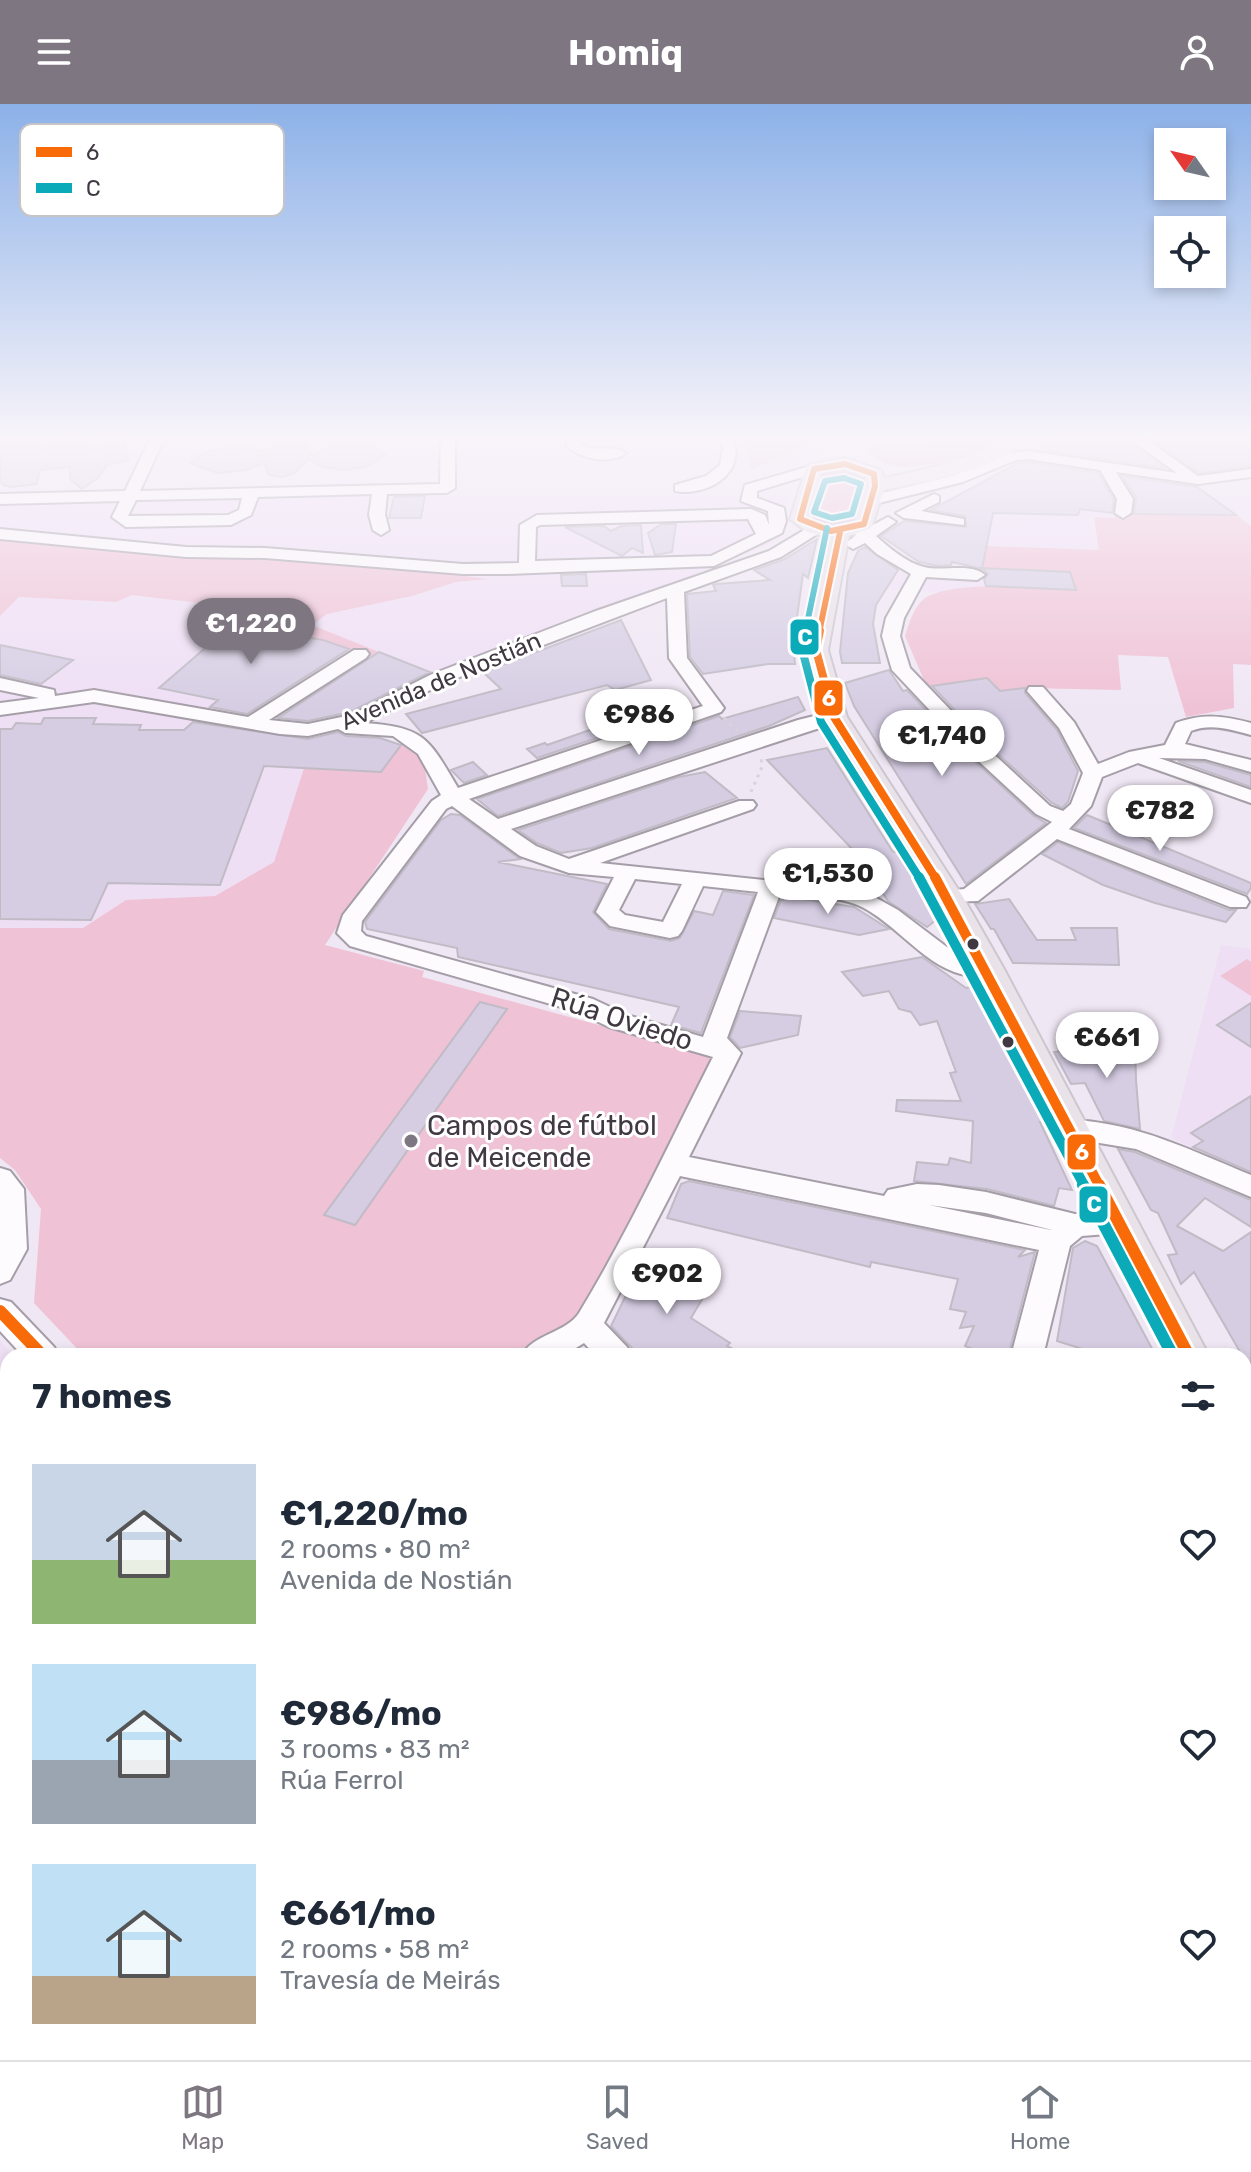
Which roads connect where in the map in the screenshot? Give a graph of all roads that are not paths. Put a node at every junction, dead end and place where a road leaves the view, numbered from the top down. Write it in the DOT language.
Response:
graph roads {
  1 [pos="528,528"];
  2 [pos="762,528"];
  3 [pos="776,528"];
  4 [pos="824,528"];
  5 [pos="854,528"];
  6 [pos="868,528"];
  7 [pos="0,534"];
  8 [pos="765,536"];
  9 [pos="844,536"];
  10 [pos="527,568"];
  11 [pos="920,572"];
  12 [pos="977,575"];
  13 [pos="645,582"];
  14 [pos="682,588"];
  15 [pos="360,654"];
  16 [pos="0,684"];
  17 [pos="1036,691"];
  18 [pos="67,699"];
  19 [pos="0,709"];
  20 [pos="834,717"];
  21 [pos="252,723"];
  22 [pos="335,726"];
  23 [pos="1251,729"];
  24 [pos="1174,747"];
  25 [pos="1136,756"];
  26 [pos="1251,766"];
  27 [pos="1093,773"];
  28 [pos="453,797"];
  29 [pos="1251,797"];
  30 [pos="746,805"];
  31 [pos="1060,825"];
  32 [pos="495,827"];
  33 [pos="569,866"];
  34 [pos="627,874"];
  35 [pos="695,880"];
  36 [pos="771,887"];
  37 [pos="948,897"];
  38 [pos="1238,902"];
  39 [pos="988,969"];
  40 [pos="728,1053"];
  41 [pos="1073,1130"];
  42 [pos="673,1164"];
  43 [pos="0,1178"];
  44 [pos="1251,1187"];
  45 [pos="1122,1224"];
  46 [pos="1065,1234"];
  47 [pos="0,1272"];
  48 [pos="0,1311"];
  49 [pos="587,1326"];
  50 [pos="35,1348"];
  51 [pos="550,1348"];
  52 [pos="608,1348"];
  53 [pos="1029,1348"];
  54 [pos="1185,1348"];
  1 -- 10 [label="street"];
  2 -- 8 [label="street"];
  3 -- 8 [label="street"];
  4 -- 9 [label="main road"];
  5 -- 9 [label="main road"];
  6 -- 9 [label="street, Avenida de Nostián"];
  7 -- 10 [label="street"];
  8 -- 10 [label="street"];
  9 -- 11 [label="street"];
  9 -- 14 [label="street, Avenida de Nostián"];
  9 -- 20 [label="main road"];
  11 -- 12 [label="street"];
  11 -- 31 [label="street"];
  13 -- 14 [label="street"];
  14 -- 22 [label="street, Avenida de Nostián"];
  14 -- 28 [label="street"];
  15 -- 21 [label="street"];
  16 -- 18 [label="street"];
  17 -- 27 [label="street"];
  18 -- 19 [label="street, Avenida de Nostián"];
  18 -- 21 [label="street, Avenida de Nostián"];
  20 -- 32 [label="street"];
  20 -- 37 [label="main road"];
  21 -- 22 [label="street, Avenida de Nostián"];
  22 -- 28 [label="street"];
  23 -- 24 [label="street"];
  24 -- 25 [label="street"];
  24 -- 26 [label="street"];
  25 -- 27 [label="street"];
  25 -- 29 [label="street"];
  27 -- 31 [label="street"];
  28 -- 32 [label="street"];
  28 -- 40 [label="street, Rúa Oviedo"];
  30 -- 33 [label="street"];
  31 -- 37 [label="street"];
  31 -- 38 [label="street"];
  32 -- 33 [label="street"];
  33 -- 34 [label="street"];
  34 -- 35 [label="street"];
  34 -- 35 [label="street"];
  35 -- 36 [label="street"];
  36 -- 39 [label="street"];
  36 -- 40 [label="street"];
  37 -- 39 [label="main road"];
  39 -- 41 [label="main road"];
  40 -- 42 [label="street, Rúa Oviedo"];
  41 -- 44 [label="street"];
  41 -- 45 [label="main road"];
  42 -- 46 [label="street"];
  42 -- 49 [label="street, Rúa Oviedo"];
  43 -- 47 [label="street"];
  45 -- 46 [label="street"];
  45 -- 54 [label="main road"];
  46 -- 53 [label="street"];
  48 -- 50 [label="street"];
  49 -- 51 [label="street"];
  49 -- 52 [label="street"];
}
